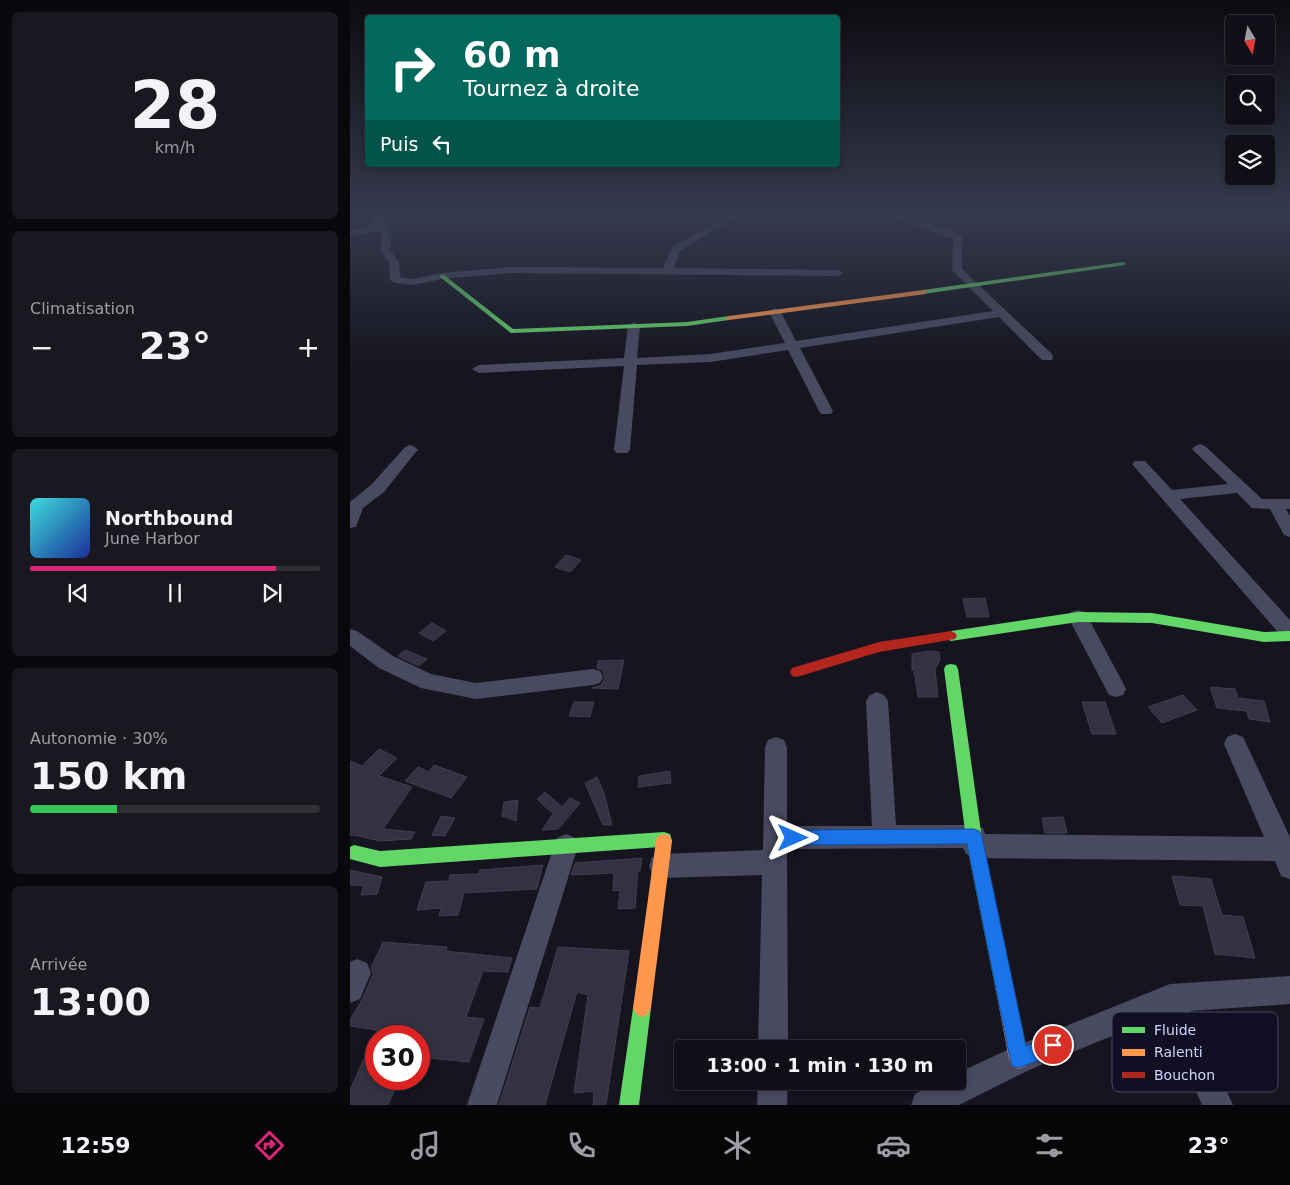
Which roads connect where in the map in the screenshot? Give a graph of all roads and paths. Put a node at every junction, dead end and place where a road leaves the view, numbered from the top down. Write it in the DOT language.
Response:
graph roads {
  1 [pos="394,266"];
  2 [pos="670,266"];
  3 [pos="957,266"];
  4 [pos="1111,266"];
  5 [pos="668,272"];
  6 [pos="838,274"];
  7 [pos="442,276"];
  8 [pos="973,284"];
  9 [pos="775,312"];
  10 [pos="1002,313"];
  11 [pos="634,326"];
  12 [pos="792,345"];
  13 [pos="1047,357"];
  14 [pos="631,362"];
  15 [pos="479,369"];
  16 [pos="826,411"];
  17 [pos="1200,448"];
  18 [pos="410,450"];
  19 [pos="622,450"];
  20 [pos="1140,464"];
  21 [pos="1241,488"];
  22 [pos="1168,495"];
  23 [pos="1282,504"];
  24 [pos="350,523"];
  25 [pos="1290,531"];
  26 [pos="1078,617"];
  27 [pos="1290,634"];
  28 [pos="350,636"];
  29 [pos="951,669"];
  30 [pos="797,672"];
  31 [pos="593,677"];
  32 [pos="1116,689"];
  33 [pos="877,701"];
  34 [pos="1235,744"];
  35 [pos="776,747"];
  36 [pos="886,837"];
  37 [pos="974,841"];
  38 [pos="566,846"];
  39 [pos="775,850"];
  40 [pos="354,853"];
  41 [pos="1287,855"];
  42 [pos="661,866"];
  43 [pos="1290,990"];
  44 [pos="1170,998"];
  45 [pos="1135,1012"];
  46 [pos="1176,1012"];
  47 [pos="1112,1021"];
  48 [pos="773,1040"];
  49 [pos="1019,1059"];
  50 [pos="773,1090"];
  51 [pos="1212,1092"];
  52 [pos="482,1105"];
  53 [pos="629,1105"];
  54 [pos="772,1105"];
  55 [pos="926,1105"];
  56 [pos="1218,1105"];
  1 -- 7 [label="street"];
  2 -- 5 [label="street"];
  3 -- 8 [label="street"];
  4 -- 8 [label="street"];
  5 -- 6 [label="street"];
  5 -- 7 [label="street"];
  7 -- 11 [label="street"];
  8 -- 9 [label="street"];
  8 -- 10 [label="street"];
  9 -- 11 [label="street"];
  9 -- 12 [label="street"];
  10 -- 12 [label="street"];
  10 -- 13 [label="street"];
  11 -- 14 [label="street"];
  12 -- 14 [label="street"];
  12 -- 16 [label="street"];
  14 -- 15 [label="street"];
  14 -- 19 [label="street"];
  17 -- 21 [label="street"];
  18 -- 24 [label="street"];
  20 -- 22 [label="street"];
  21 -- 22 [label="street"];
  21 -- 23 [label="street"];
  22 -- 27 [label="street"];
  23 -- 25 [label="street"];
  26 -- 27 [label="street"];
  26 -- 30 [label="street"];
  26 -- 32 [label="street"];
  28 -- 31 [label="street"];
  29 -- 37 [label="street"];
  33 -- 36 [label="street"];
  34 -- 41 [label="street"];
  35 -- 39 [label="street"];
  36 -- 37 [label="street"];
  36 -- 39 [label="street"];
  37 -- 41 [label="street"];
  37 -- 49 [label="street"];
  38 -- 40 [label="street"];
  38 -- 42 [label="street"];
  38 -- 52 [label="street"];
  39 -- 42 [label="street"];
  39 -- 48 [label="street"];
  42 -- 53 [label="street"];
  43 -- 44 [label="street"];
  44 -- 45 [label="street"];
  44 -- 46 [label="street"];
  47 -- 49 [label="street"];
  49 -- 55 [label="street"];
  50 -- 54 [label="street"];
  51 -- 56 [label="street"];
}
